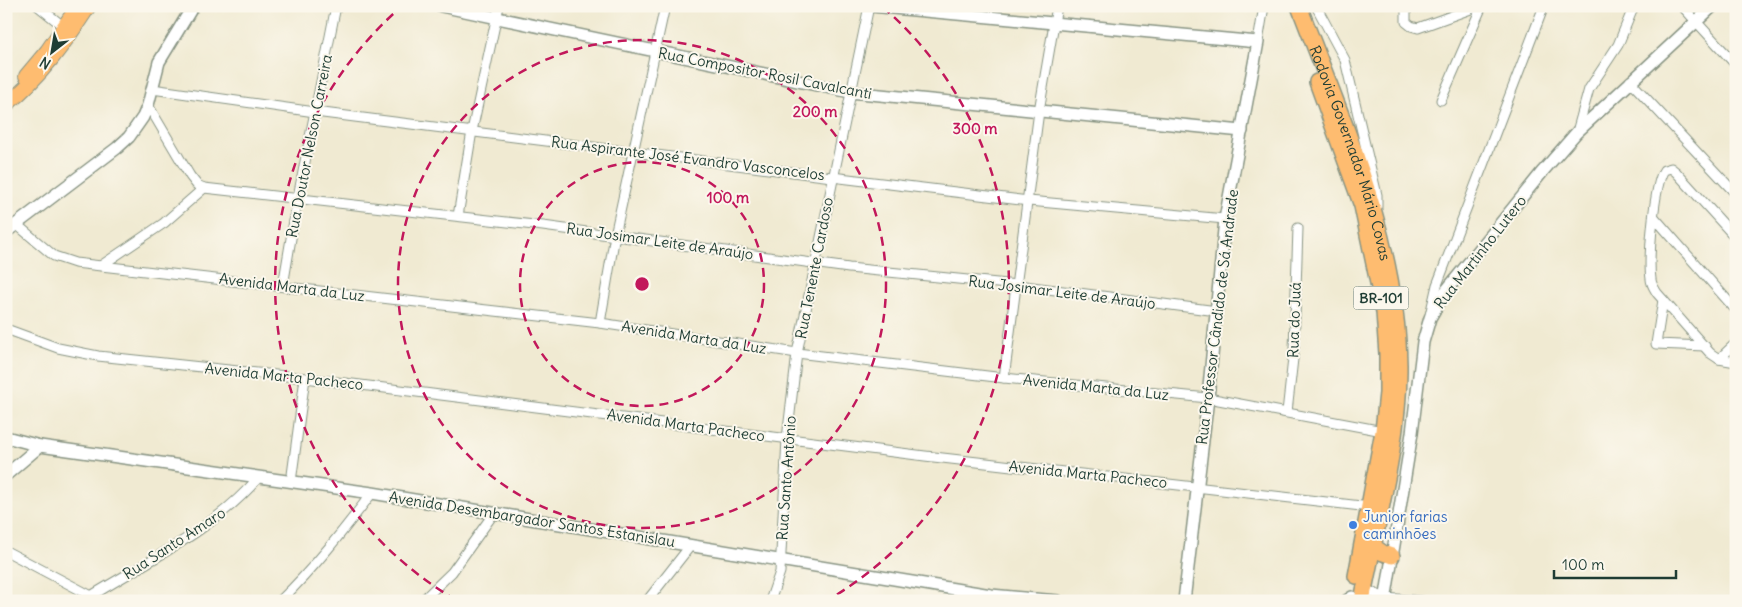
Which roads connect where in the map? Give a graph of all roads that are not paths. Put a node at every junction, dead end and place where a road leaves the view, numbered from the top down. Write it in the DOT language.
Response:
graph roads {
  1 [pos="38,6"];
  2 [pos="78,6"];
  3 [pos="90,6"];
  4 [pos="194,6"];
  5 [pos="336,6"];
  6 [pos="440,6"];
  7 [pos="665,6"];
  8 [pos="870,6"];
  9 [pos="1057,6"];
  10 [pos="1264,6"];
  11 [pos="1288,6"];
  12 [pos="1299,6"];
  13 [pos="1316,6"];
  14 [pos="1406,6"];
  15 [pos="1480,6"];
  16 [pos="1544,6"];
  17 [pos="1634,6"];
  18 [pos="1682,6"];
  19 [pos="1713,6"];
  20 [pos="498,12"];
  21 [pos="1696,21"];
  22 [pos="1055,24"];
  23 [pos="64,27"];
  24 [pos="1258,42"];
  25 [pos="655,52"];
  26 [pos="1736,65"];
  27 [pos="1630,81"];
  28 [pos="152,89"];
  29 [pos="850,92"];
  30 [pos="6,93"];
  31 [pos="1440,100"];
  32 [pos="6,105"];
  33 [pos="148,105"];
  34 [pos="1039,111"];
  35 [pos="315,112"];
  36 [pos="472,131"];
  37 [pos="1242,131"];
  38 [pos="1577,132"];
  39 [pos="634,151"];
  40 [pos="832,177"];
  41 [pos="204,188"];
  42 [pos="1736,194"];
  43 [pos="298,197"];
  44 [pos="1028,201"];
  45 [pos="458,216"];
  46 [pos="1376,217"];
  47 [pos="1654,217"];
  48 [pos="1225,219"];
  49 [pos="16,224"];
  50 [pos="1298,228"];
  51 [pos="1734,231"];
  52 [pos="6,232"];
  53 [pos="615,235"];
  54 [pos="814,262"];
  55 [pos="102,265"];
  56 [pos="1017,285"];
  57 [pos="283,286"];
  58 [pos="1663,300"];
  59 [pos="1736,310"];
  60 [pos="1216,311"];
  61 [pos="1430,318"];
  62 [pos="600,322"];
  63 [pos="6,329"];
  64 [pos="1736,342"];
  65 [pos="1705,346"];
  66 [pos="797,353"];
  67 [pos="1719,359"];
  68 [pos="1736,362"];
  69 [pos="305,378"];
  70 [pos="1004,378"];
  71 [pos="1208,398"];
  72 [pos="1288,412"];
  73 [pos="1382,431"];
  74 [pos="6,437"];
  75 [pos="787,439"];
  76 [pos="40,446"];
  77 [pos="6,475"];
  78 [pos="259,477"];
  79 [pos="291,482"];
  80 [pos="1197,486"];
  81 [pos="372,493"];
  82 [pos="1370,507"];
  83 [pos="494,513"];
  84 [pos="691,545"];
  85 [pos="1373,546"];
  86 [pos="6,551"];
  87 [pos="1392,556"];
  88 [pos="780,561"];
  89 [pos="91,595"];
  90 [pos="991,598"];
  91 [pos="1355,598"];
  92 [pos="1385,599"];
  93 [pos="83,601"];
  94 [pos="101,601"];
  95 [pos="280,601"];
  96 [pos="422,601"];
  97 [pos="647,601"];
  98 [pos="770,601"];
  99 [pos="1058,601"];
  100 [pos="1184,601"];
  101 [pos="1421,601"];
  1 -- 23 [label="street"];
  2 -- 23 [label="main road"];
  3 -- 32 [label="main road"];
  4 -- 28 [label="street"];
  5 -- 35 [label="street, Rua Doutor Nelson Carreira"];
  6 -- 20 [label="street, Rua Compositor Rosil Cavalcanti"];
  7 -- 25 [label="street"];
  8 -- 22 [label="street"];
  8 -- 29 [label="street, Rua Tenente Cardoso"];
  9 -- 22 [label="street"];
  10 -- 24 [label="street, Rua Professor Cândido de Sá Andrade"];
  11 -- 73 [label="highway, Rodovia Governador Mário Covas / BR-101"];
  12 -- 46 [label="highway, Rodovia Governador Mário Covas / BR-101"];
  13 -- 46 [label="street"];
  14 -- 15 [label="street"];
  15 -- 31 [label="street"];
  16 -- 61 [label="street"];
  17 -- 38 [label="street"];
  18 -- 21 [label="street"];
  19 -- 21 [label="street, Rua Martinho Lutero"];
  20 -- 25 [label="street, Rua Compositor Rosil Cavalcanti"];
  20 -- 36 [label="street"];
  21 -- 26 [label="street"];
  21 -- 27 [label="street, Rua Martinho Lutero"];
  22 -- 24 [label="street"];
  22 -- 34 [label="street"];
  23 -- 30 [label="main road"];
  24 -- 37 [label="street, Rua Professor Cândido de Sá Andrade"];
  25 -- 29 [label="street, Rua Compositor Rosil Cavalcanti"];
  25 -- 39 [label="street"];
  27 -- 38 [label="street, Rua Martinho Lutero"];
  27 -- 42 [label="street"];
  28 -- 33 [label="street"];
  28 -- 35 [label="street, Rua Aspirante José Evandro Vasconcelos"];
  29 -- 34 [label="street, Rua Compositor Rosil Cavalcanti"];
  29 -- 40 [label="street, Rua Tenente Cardoso"];
  33 -- 41 [label="street"];
  33 -- 49 [label="street"];
  34 -- 37 [label="street, Rua Compositor Rosil Cavalcanti"];
  34 -- 44 [label="street"];
  35 -- 36 [label="street, Rua Aspirante José Evandro Vasconcelos"];
  35 -- 43 [label="street, Rua Doutor Nelson Carreira"];
  36 -- 39 [label="street, Rua Aspirante José Evandro Vasconcelos"];
  36 -- 45 [label="street"];
  37 -- 48 [label="street, Rua Professor Cândido de Sá Andrade"];
  38 -- 61 [label="street, Rua Martinho Lutero"];
  39 -- 40 [label="street, Rua Aspirante José Evandro Vasconcelos"];
  39 -- 53 [label="street"];
  40 -- 44 [label="street, Rua Aspirante José Evandro Vasconcelos"];
  40 -- 54 [label="street, Rua Tenente Cardoso"];
  41 -- 43 [label="street, Rua Josimar Leite de Araújo"];
  41 -- 55 [label="street"];
  43 -- 45 [label="street, Rua Josimar Leite de Araújo"];
  43 -- 57 [label="street, Rua Doutor Nelson Carreira"];
  44 -- 48 [label="street, Rua Aspirante José Evandro Vasconcelos"];
  44 -- 56 [label="street"];
  45 -- 53 [label="street, Rua Josimar Leite de Araújo"];
  46 -- 85 [label="highway, Rodovia Governador Mário Covas / BR-101"];
  47 -- 51 [label="street"];
  47 -- 58 [label="street"];
  47 -- 59 [label="street"];
  48 -- 60 [label="street, Rua Professor Cândido de Sá Andrade"];
  49 -- 52 [label="street"];
  49 -- 55 [label="street, Avenida Marta da Luz"];
  50 -- 72 [label="street, Rua do Juá"];
  53 -- 54 [label="street, Rua Josimar Leite de Araújo"];
  53 -- 62 [label="street"];
  54 -- 56 [label="street, Rua Josimar Leite de Araújo"];
  54 -- 66 [label="street, Rua Tenente Cardoso"];
  55 -- 57 [label="street, Avenida Marta da Luz"];
  56 -- 60 [label="street, Rua Josimar Leite de Araújo"];
  56 -- 70 [label="street"];
  57 -- 62 [label="street, Avenida Marta da Luz"];
  58 -- 65 [label="street"];
  58 -- 65 [label="street"];
  60 -- 71 [label="street, Rua Professor Cândido de Sá Andrade"];
  61 -- 87 [label="street, Rua Martinho Lutero"];
  62 -- 66 [label="street, Avenida Marta da Luz"];
  63 -- 69 [label="street, Avenida Marta Pacheco"];
  64 -- 67 [label="street"];
  65 -- 67 [label="street"];
  66 -- 70 [label="street, Avenida Marta da Luz"];
  66 -- 75 [label="street, Rua Santo Antônio"];
  67 -- 68 [label="street"];
  69 -- 75 [label="street, Avenida Marta Pacheco"];
  69 -- 79 [label="street"];
  70 -- 71 [label="street, Avenida Marta da Luz"];
  71 -- 72 [label="street, Avenida Marta da Luz"];
  71 -- 80 [label="street, Rua Professor Cândido de Sá Andrade"];
  72 -- 73 [label="street, Avenida Marta da Luz"];
  73 -- 82 [label="highway, Rodovia Governador Mário Covas / BR-101"];
  74 -- 76 [label="street, Avenida Desembargador Santos Estanislau"];
  75 -- 80 [label="street, Avenida Marta Pacheco"];
  75 -- 88 [label="street, Rua Santo Antônio"];
  76 -- 77 [label="street"];
  76 -- 78 [label="street, Avenida Desembargador Santos Estanislau"];
  78 -- 79 [label="street, Avenida Desembargador Santos Estanislau"];
  78 -- 89 [label="street, Rua Santo Amaro"];
  79 -- 81 [label="street, Avenida Desembargador Santos Estanislau"];
  80 -- 82 [label="street, Avenida Marta Pacheco"];
  80 -- 100 [label="street, Rua Professor Cândido de Sá Andrade"];
  81 -- 83 [label="street, Avenida Desembargador Santos Estanislau"];
  81 -- 95 [label="street"];
  82 -- 91 [label="highway, Rodovia Governador Mário Covas / BR-101"];
  83 -- 84 [label="street, Avenida Desembargador Santos Estanislau"];
  83 -- 96 [label="street"];
  84 -- 88 [label="street, Avenida Desembargador Santos Estanislau"];
  84 -- 97 [label="street"];
  85 -- 87 [label="highway"];
  85 -- 91 [label="highway, Rodovia Governador Mário Covas / BR-101"];
  86 -- 89 [label="street"];
  87 -- 92 [label="street, Rua Martinho Lutero"];
  88 -- 90 [label="street, Avenida Desembargador Santos Estanislau"];
  88 -- 98 [label="street, Rua Santo Antônio"];
  89 -- 93 [label="street, Rua Santo Amaro"];
  89 -- 94 [label="street"];
  90 -- 99 [label="street, Avenida Desembargador Santos Estanislau"];
  91 -- 92 [label="street"];
  92 -- 101 [label="street"];
}
